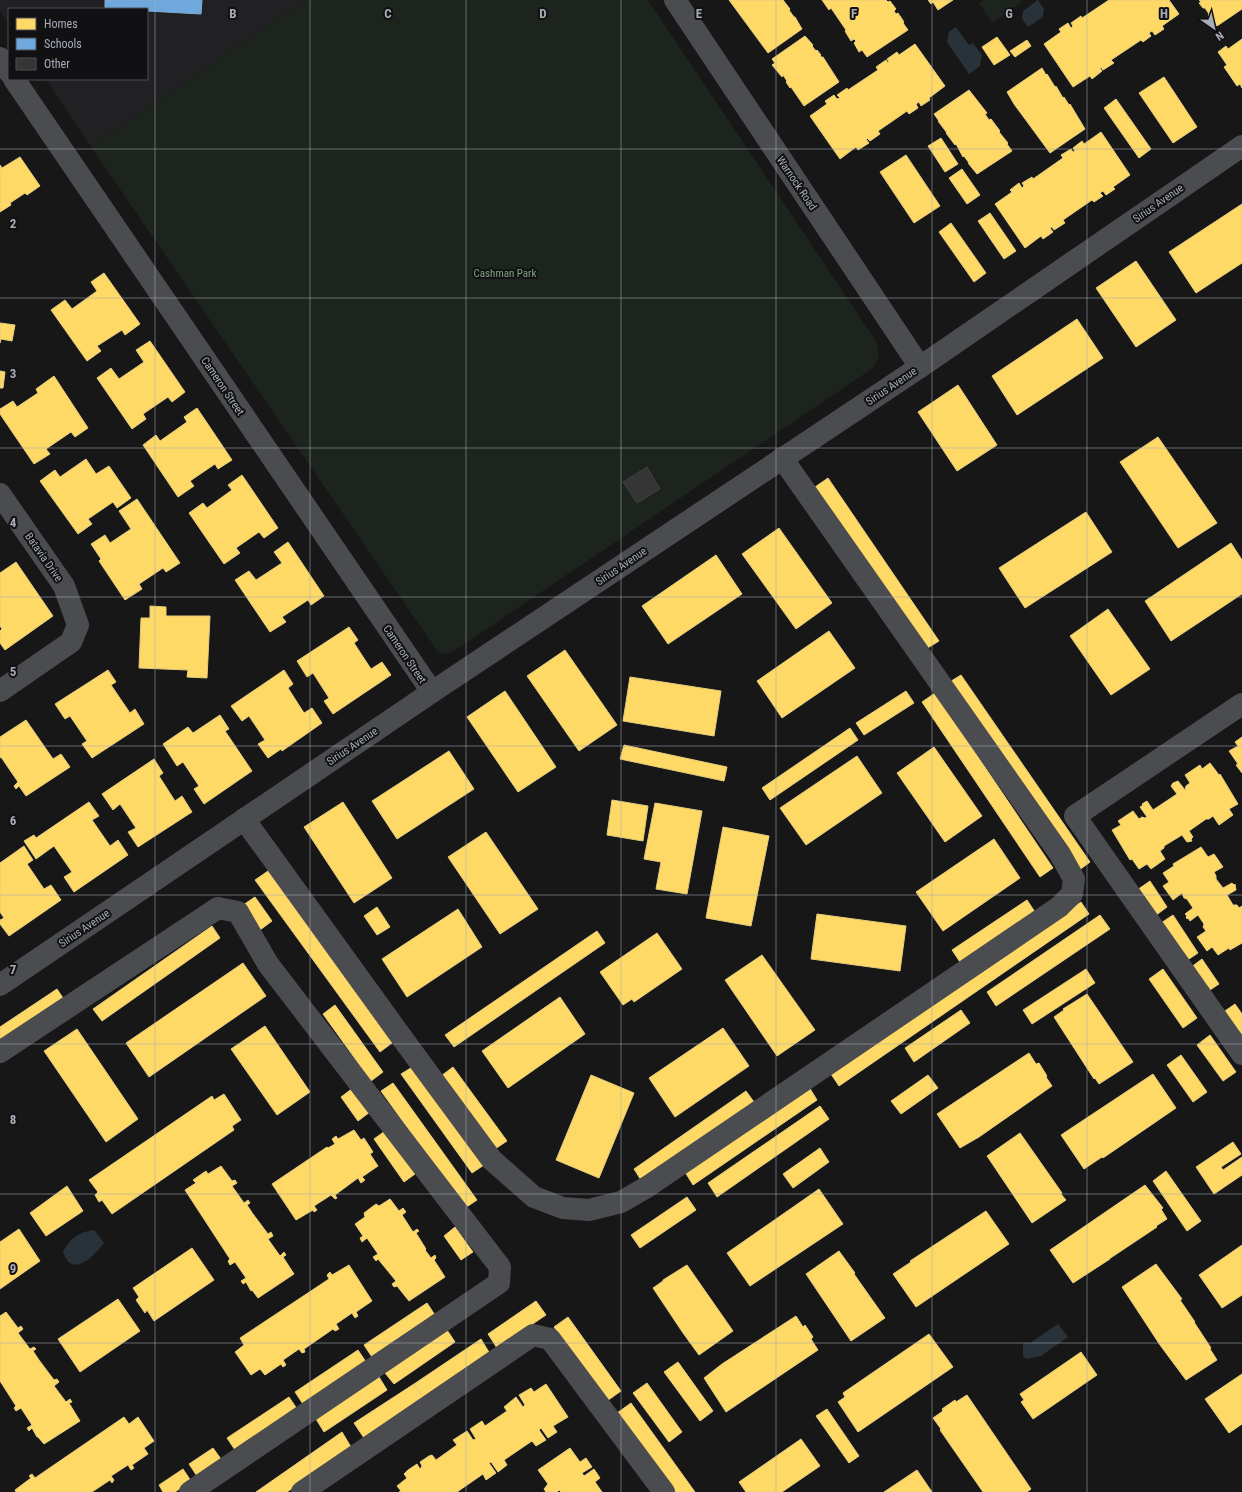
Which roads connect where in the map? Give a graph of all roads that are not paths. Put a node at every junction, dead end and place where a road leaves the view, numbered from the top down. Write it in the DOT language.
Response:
graph roads {
  1 [pos="675,0"];
  2 [pos="0,58"];
  3 [pos="8,70"];
  4 [pos="15,80"];
  5 [pos="1242,146"];
  6 [pos="920,367"];
  7 [pos="782,458"];
  8 [pos="0,494"];
  9 [pos="0,691"];
  10 [pos="432,692"];
  11 [pos="1242,704"];
  12 [pos="244,819"];
  13 [pos="1,983"];
  14 [pos="0,1052"];
  15 [pos="1242,1054"];
  16 [pos="190,1492"];
  17 [pos="302,1492"];
  18 [pos="664,1492"];
  1 -- 6 [label="street, Warnock Road"];
  2 -- 3 [label="street"];
  4 -- 10 [label="street, Cameron Street"];
  5 -- 6 [label="street, Sirius Avenue"];
  6 -- 7 [label="street, Sirius Avenue"];
  7 -- 10 [label="street, Sirius Avenue"];
  7 -- 12 [label="street"];
  8 -- 9 [label="street, Batavia Drive"];
  10 -- 12 [label="street, Sirius Avenue"];
  11 -- 15 [label="street"];
  12 -- 13 [label="street, Sirius Avenue"];
  14 -- 16 [label="street"];
  17 -- 18 [label="street"];
}
